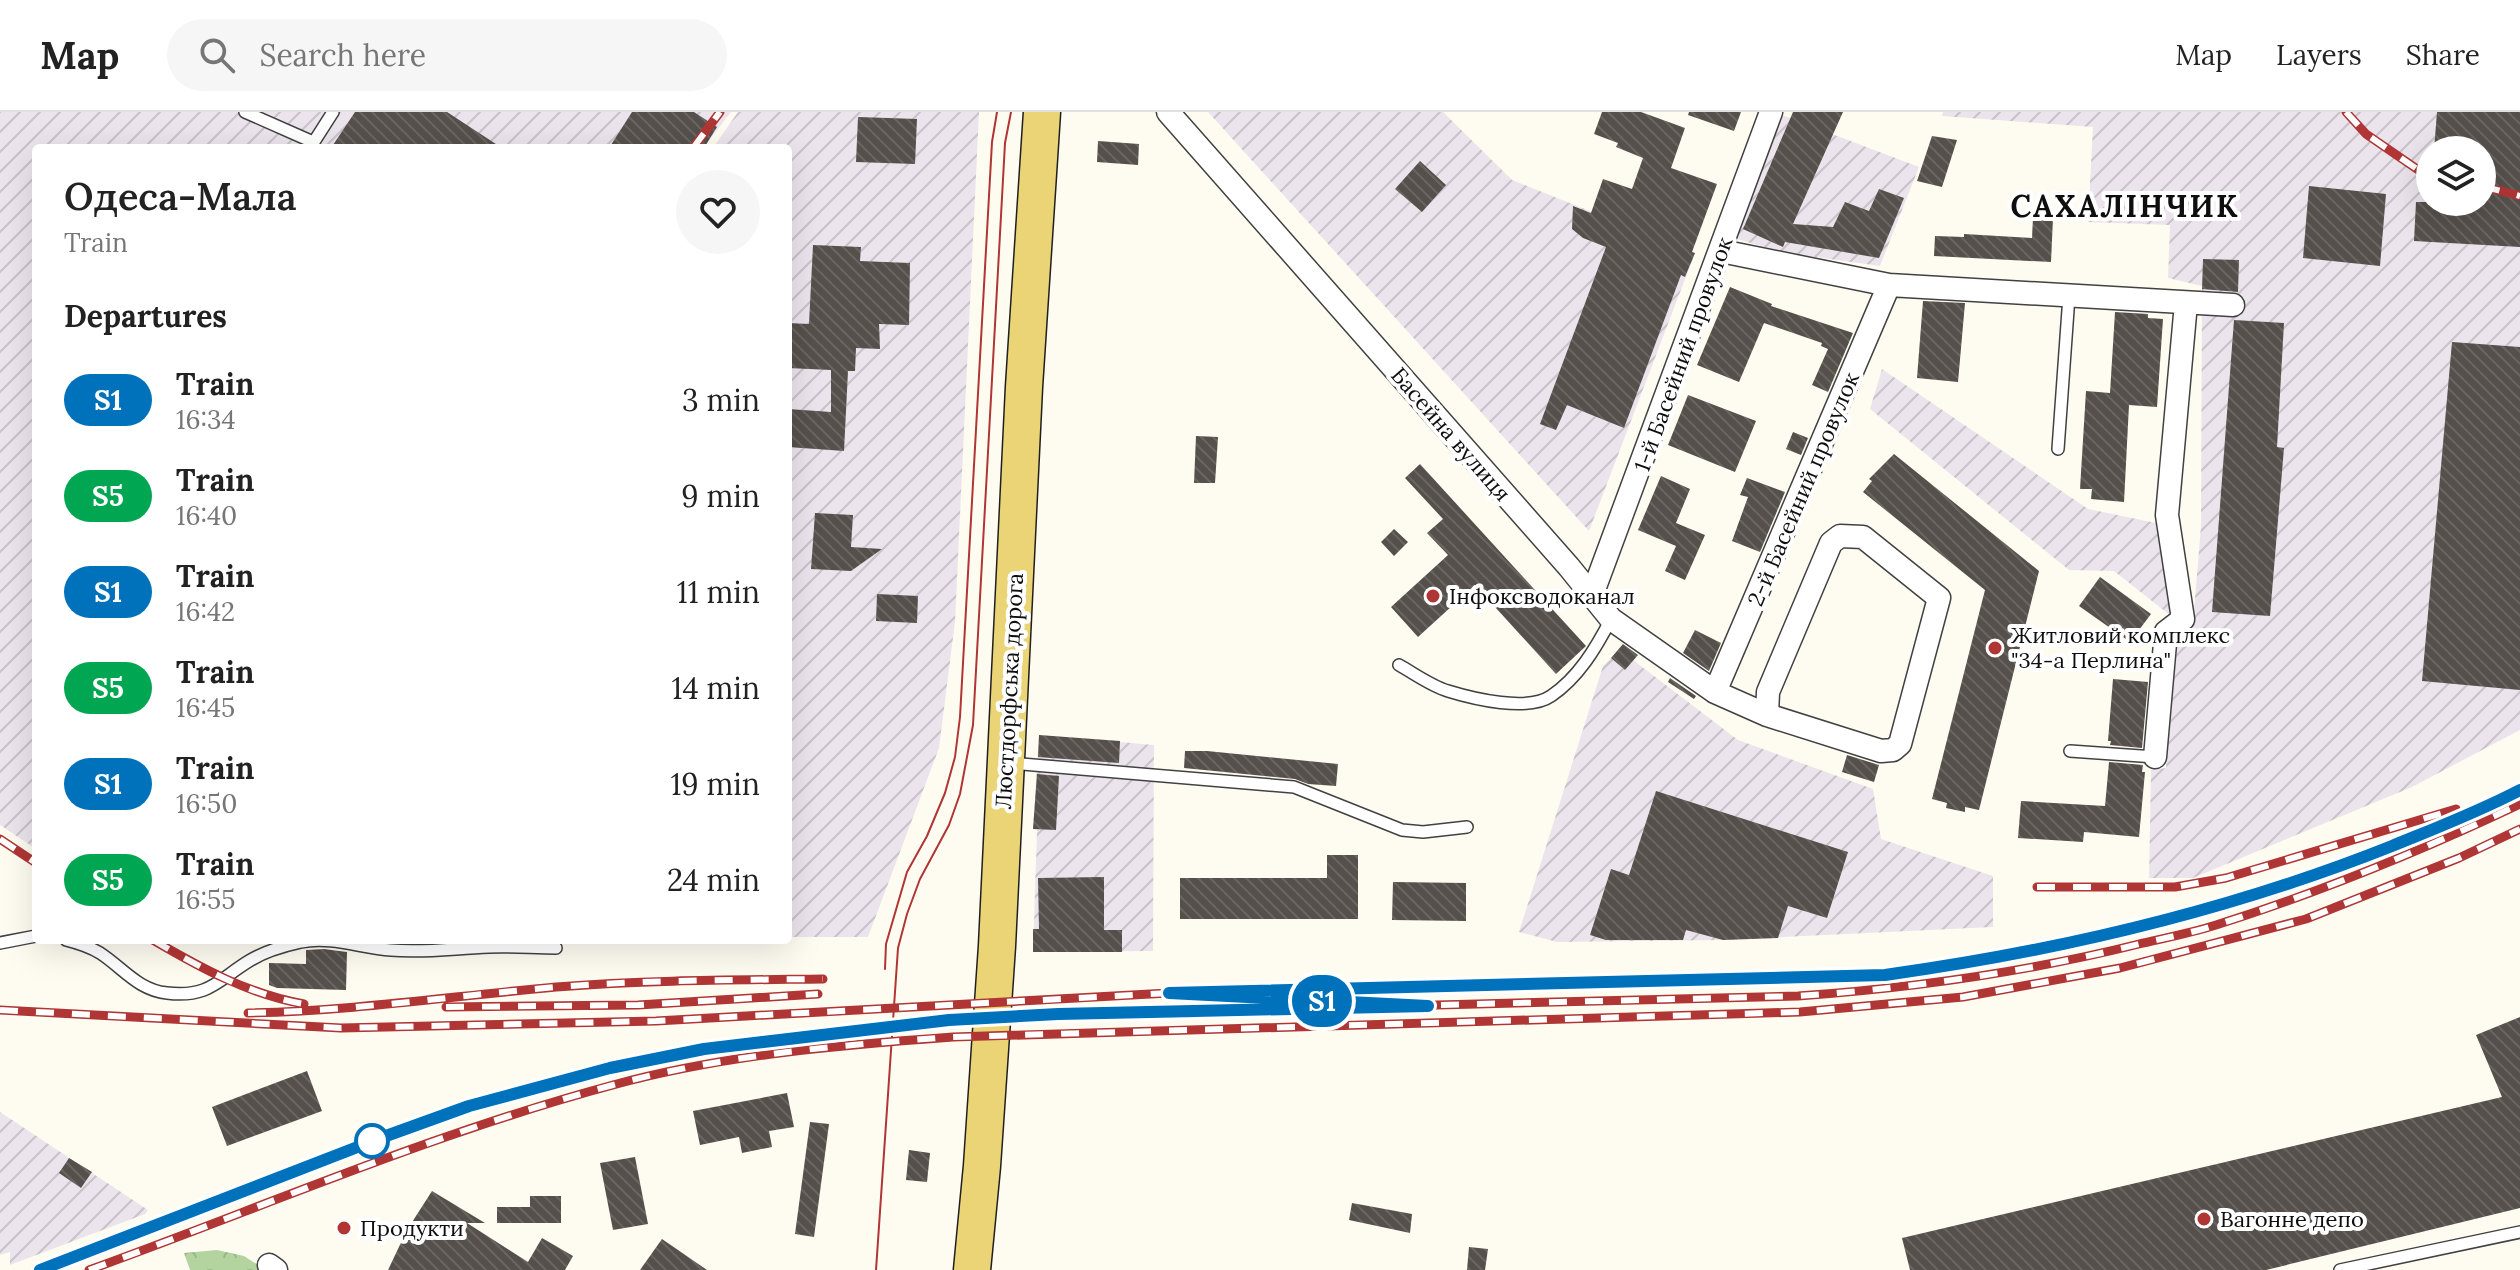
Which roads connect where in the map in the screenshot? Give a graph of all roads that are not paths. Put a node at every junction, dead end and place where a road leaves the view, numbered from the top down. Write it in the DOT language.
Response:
graph roads {
  1 [pos="245,112"];
  2 [pos="333,112"];
  3 [pos="1042,112"];
  4 [pos="1168,112"];
  5 [pos="1771,112"];
  6 [pos="309,144"];
  7 [pos="312,144"];
  8 [pos="1721,251"];
  9 [pos="1889,285"];
  10 [pos="2069,296"];
  11 [pos="2186,303"];
  12 [pos="2233,305"];
  13 [pos="2058,449"];
  14 [pos="1592,595"];
  15 [pos="1611,619"];
  16 [pos="1399,665"];
  17 [pos="1715,692"];
  18 [pos="1767,715"];
  19 [pos="2070,751"];
  20 [pos="2155,757"];
  21 [pos="1006,762"];
  22 [pos="1467,827"];
  23 [pos="32,937"];
  24 [pos="0,943"];
  25 [pos="76,944"];
  26 [pos="295,944"];
  27 [pos="355,944"];
  28 [pos="556,948"];
  29 [pos="2520,1232"];
  30 [pos="972,1270"];
  31 [pos="2340,1270"];
  1 -- 6 [label="lane"];
  2 -- 7 [label="lane"];
  3 -- 21 [label="main road, Люстдорфська дорога"];
  4 -- 14 [label="street, Басейна вулиця"];
  5 -- 8 [label="street, 1-й Басейний провулок"];
  8 -- 9 [label="street"];
  8 -- 14 [label="street, 1-й Басейний провулок"];
  9 -- 10 [label="street"];
  9 -- 17 [label="street, 2-й Басейний провулок"];
  10 -- 11 [label="street"];
  10 -- 13 [label="lane"];
  11 -- 12 [label="street"];
  11 -- 20 [label="street"];
  14 -- 15 [label="street, Басейна вулиця"];
  15 -- 16 [label="lane"];
  15 -- 17 [label="street, Басейна вулиця"];
  17 -- 18 [label="street, Басейна вулиця"];
  18 -- 18 [label="street, Басейна вулиця"];
  19 -- 20 [label="lane"];
  21 -- 22 [label="lane"];
  21 -- 30 [label="main road, Люстдорфська дорога"];
  23 -- 24 [label="lane"];
  25 -- 26 [label="lane"];
  27 -- 28 [label="lane"];
  29 -- 31 [label="lane"];
}
